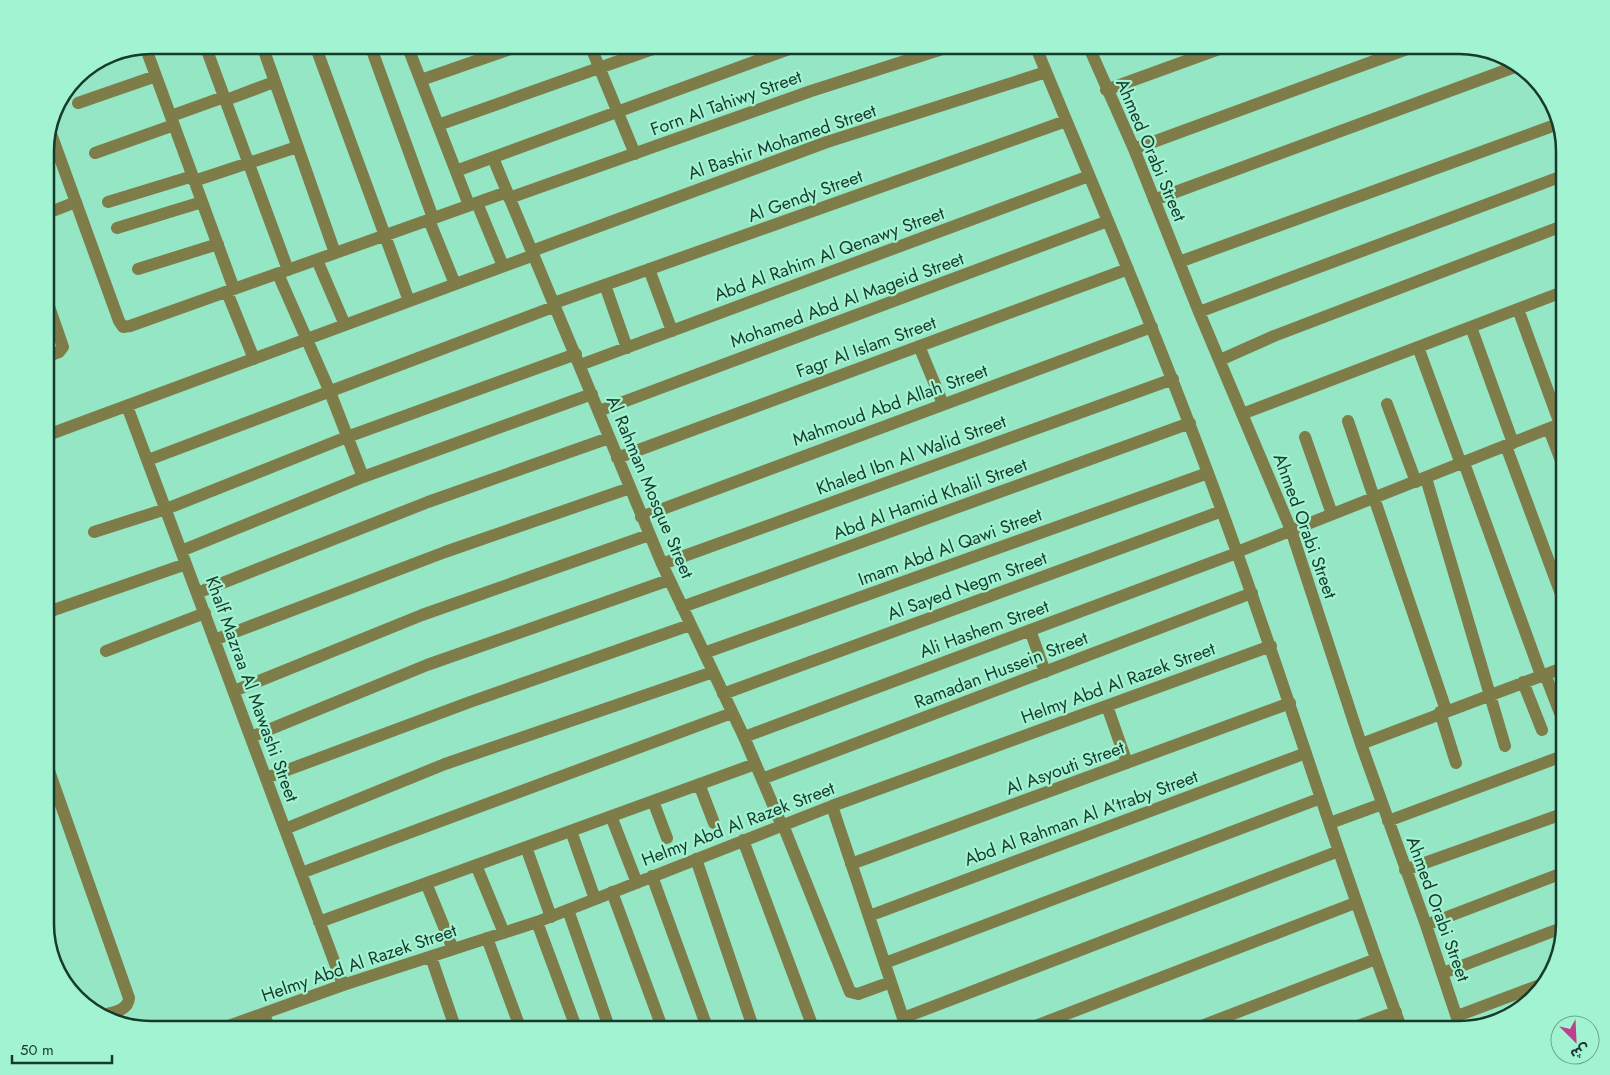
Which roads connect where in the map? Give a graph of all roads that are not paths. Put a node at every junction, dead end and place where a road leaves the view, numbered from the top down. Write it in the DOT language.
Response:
graph roads {
  1 [pos="148,54"];
  2 [pos="208,54"];
  3 [pos="265,54"];
  4 [pos="318,54"];
  5 [pos="373,54"];
  6 [pos="410,54"];
  7 [pos="496,54"];
  8 [pos="594,54"];
  9 [pos="639,54"];
  10 [pos="775,54"];
  11 [pos="927,54"];
  12 [pos="1039,54"];
  13 [pos="1092,54"];
  14 [pos="1205,54"];
  15 [pos="1394,54"];
  16 [pos="599,68"];
  17 [pos="1510,69"];
  18 [pos="1046,72"];
  19 [pos="156,76"];
  20 [pos="420,80"];
  21 [pos="274,82"];
  22 [pos="1106,90"];
  23 [pos="225,98"];
  24 [pos="78,103"];
  25 [pos="617,112"];
  26 [pos="173,121"];
  27 [pos="1066,121"];
  28 [pos="438,125"];
  29 [pos="1553,126"];
  30 [pos="54,142"];
  31 [pos="298,147"];
  32 [pos="1134,150"];
  33 [pos="95,153"];
  34 [pos="635,154"];
  35 [pos="493,158"];
  36 [pos="249,163"];
  37 [pos="456,171"];
  38 [pos="1089,176"];
  39 [pos="194,178"];
  40 [pos="1556,178"];
  41 [pos="508,195"];
  42 [pos="1154,200"];
  43 [pos="76,202"];
  44 [pos="108,202"];
  45 [pos="202,202"];
  46 [pos="473,204"];
  47 [pos="54,211"];
  48 [pos="431,219"];
  49 [pos="1108,221"];
  50 [pos="117,228"];
  51 [pos="1556,228"];
  52 [pos="384,236"];
  53 [pos="218,244"];
  54 [pos="335,253"];
  55 [pos="533,253"];
  56 [pos="317,260"];
  57 [pos="1179,262"];
  58 [pos="503,266"];
  59 [pos="138,269"];
  60 [pos="650,269"];
  61 [pos="1128,269"];
  62 [pos="283,272"];
  63 [pos="455,284"];
  64 [pos="605,285"];
  65 [pos="231,290"];
  66 [pos="1556,294"];
  67 [pos="409,301"];
  68 [pos="555,305"];
  69 [pos="1518,309"];
  70 [pos="1199,312"];
  71 [pos="54,319"];
  72 [pos="344,325"];
  73 [pos="1152,326"];
  74 [pos="1471,327"];
  75 [pos="672,331"];
  76 [pos="307,340"];
  77 [pos="919,346"];
  78 [pos="1418,347"];
  79 [pos="627,348"];
  80 [pos="54,354"];
  81 [pos="254,359"];
  82 [pos="578,360"];
  83 [pos="1220,360"];
  84 [pos="1173,378"];
  85 [pos="330,392"];
  86 [pos="592,394"];
  87 [pos="943,404"];
  88 [pos="1387,404"];
  89 [pos="127,406"];
  90 [pos="599,411"];
  91 [pos="1242,414"];
  92 [pos="1556,419"];
  93 [pos="1348,421"];
  94 [pos="1190,423"];
  95 [pos="1556,426"];
  96 [pos="54,433"];
  97 [pos="347,437"];
  98 [pos="1305,437"];
  99 [pos="610,438"];
  100 [pos="1510,444"];
  101 [pos="617,458"];
  102 [pos="148,460"];
  103 [pos="1462,463"];
  104 [pos="1208,473"];
  105 [pos="363,477"];
  106 [pos="1421,480"];
  107 [pos="630,488"];
  108 [pos="1375,498"];
  109 [pos="166,509"];
  110 [pos="1222,511"];
  111 [pos="1332,514"];
  112 [pos="641,517"];
  113 [pos="1291,530"];
  114 [pos="94,532"];
  115 [pos="649,535"];
  116 [pos="181,551"];
  117 [pos="1237,552"];
  118 [pos="186,564"];
  119 [pos="662,564"];
  120 [pos="1556,579"];
  121 [pos="669,580"];
  122 [pos="197,593"];
  123 [pos="1252,593"];
  124 [pos="682,607"];
  125 [pos="54,610"];
  126 [pos="205,613"];
  127 [pos="690,625"];
  128 [pos="1030,630"];
  129 [pos="214,640"];
  130 [pos="1271,646"];
  131 [pos="106,651"];
  132 [pos="704,653"];
  133 [pos="1556,670"];
  134 [pos="713,672"];
  135 [pos="1045,672"];
  136 [pos="1543,675"];
  137 [pos="1523,682"];
  138 [pos="234,691"];
  139 [pos="723,694"];
  140 [pos="1489,694"];
  141 [pos="1290,703"];
  142 [pos="1556,705"];
  143 [pos="1107,706"];
  144 [pos="1443,711"];
  145 [pos="732,713"];
  146 [pos="1542,730"];
  147 [pos="251,737"];
  148 [pos="744,738"];
  149 [pos="1361,744"];
  150 [pos="1506,746"];
  151 [pos="1306,753"];
  152 [pos="1556,758"];
  153 [pos="1127,763"];
  154 [pos="1456,763"];
  155 [pos="755,764"];
  156 [pos="266,778"];
  157 [pos="762,779"];
  158 [pos="699,784"];
  159 [pos="54,785"];
  160 [pos="1321,798"];
  161 [pos="653,801"];
  162 [pos="1382,804"];
  163 [pos="832,806"];
  164 [pos="610,816"];
  165 [pos="1556,816"];
  166 [pos="1388,821"];
  167 [pos="714,823"];
  168 [pos="1330,823"];
  169 [pos="782,825"];
  170 [pos="285,829"];
  171 [pos="571,831"];
  172 [pos="668,838"];
  173 [pos="743,840"];
  174 [pos="526,847"];
  175 [pos="1339,851"];
  176 [pos="696,859"];
  177 [pos="852,864"];
  178 [pos="476,865"];
  179 [pos="1405,870"];
  180 [pos="301,873"];
  181 [pos="1556,875"];
  182 [pos="652,876"];
  183 [pos="426,883"];
  184 [pos="637,883"];
  185 [pos="612,892"];
  186 [pos="595,899"];
  187 [pos="1355,903"];
  188 [pos="568,910"];
  189 [pos="869,916"];
  190 [pos="551,917"];
  191 [pos="320,922"];
  192 [pos="537,922"];
  193 [pos="1426,925"];
  194 [pos="1556,929"];
  195 [pos="504,933"];
  196 [pos="487,938"];
  197 [pos="453,949"];
  198 [pos="431,957"];
  199 [pos="1376,960"];
  200 [pos="885,963"];
  201 [pos="1443,973"];
  202 [pos="891,982"];
  203 [pos="343,985"];
  204 [pos="1532,988"];
  205 [pos="1396,1012"];
  206 [pos="111,1013"];
  207 [pos="264,1014"];
  208 [pos="1457,1016"];
  209 [pos="243,1021"];
  210 [pos="267,1021"];
  211 [pos="453,1021"];
  212 [pos="518,1021"];
  213 [pos="574,1021"];
  214 [pos="607,1021"];
  215 [pos="660,1021"];
  216 [pos="705,1021"];
  217 [pos="751,1021"];
  218 [pos="811,1021"];
  219 [pos="904,1021"];
  220 [pos="913,1021"];
  221 [pos="1048,1021"];
  222 [pos="1215,1021"];
  223 [pos="1372,1021"];
  224 [pos="1399,1021"];
  225 [pos="1458,1021"];
  1 -- 19 [label="street"];
  2 -- 23 [label="street"];
  3 -- 21 [label="street"];
  4 -- 52 [label="street"];
  5 -- 48 [label="street"];
  6 -- 20 [label="street"];
  7 -- 20 [label="street"];
  8 -- 16 [label="street"];
  9 -- 16 [label="street"];
  10 -- 25 [label="street"];
  11 -- 34 [label="street, Forn Al Tahiwy Street"];
  12 -- 18 [label="street"];
  13 -- 22 [label="street, Ahmed Orabi Street"];
  14 -- 22 [label="street"];
  15 -- 32 [label="street"];
  16 -- 25 [label="street"];
  16 -- 28 [label="street"];
  17 -- 42 [label="street"];
  18 -- 27 [label="street"];
  18 -- 55 [label="street, Al Bashir Mohamed Street"];
  19 -- 24 [label="street"];
  19 -- 26 [label="street"];
  20 -- 28 [label="street"];
  21 -- 23 [label="street"];
  21 -- 31 [label="street"];
  22 -- 32 [label="street, Ahmed Orabi Street"];
  23 -- 26 [label="street"];
  23 -- 36 [label="street"];
  25 -- 34 [label="street"];
  25 -- 35 [label="street"];
  26 -- 33 [label="street"];
  26 -- 39 [label="street"];
  27 -- 38 [label="street"];
  27 -- 60 [label="street, Al Gendy Street"];
  28 -- 37 [label="street"];
  29 -- 57 [label="street"];
  30 -- 43 [label="street"];
  31 -- 36 [label="street"];
  31 -- 54 [label="street"];
  32 -- 42 [label="street, Ahmed Orabi Street"];
  34 -- 41 [label="street, Forn Al Tahiwy Street"];
  35 -- 37 [label="street"];
  35 -- 41 [label="street, Al Rahman Mosque Street"];
  36 -- 39 [label="street"];
  36 -- 62 [label="street"];
  37 -- 46 [label="street"];
  38 -- 49 [label="street"];
  38 -- 75 [label="street, Abd Al Rahim Al Qenawy Street"];
  39 -- 44 [label="street"];
  39 -- 45 [label="street"];
  40 -- 70 [label="street"];
  41 -- 46 [label="street, Forn Al Tahiwy Street"];
  41 -- 55 [label="street, Al Rahman Mosque Street"];
  42 -- 57 [label="street, Ahmed Orabi Street"];
  43 -- 47 [label="street"];
  43 -- 65 [label="street, Forn Al Tahiwy Street"];
  45 -- 50 [label="street"];
  45 -- 53 [label="street"];
  46 -- 48 [label="street, Forn Al Tahiwy Street"];
  46 -- 58 [label="street"];
  48 -- 52 [label="street, Forn Al Tahiwy Street"];
  48 -- 63 [label="street"];
  49 -- 61 [label="street"];
  49 -- 90 [label="street, Mohamed Abd Al Mageid Street"];
  51 -- 83 [label="street"];
  52 -- 54 [label="street, Forn Al Tahiwy Street"];
  52 -- 67 [label="street"];
  53 -- 59 [label="street"];
  53 -- 65 [label="street"];
  54 -- 56 [label="street, Forn Al Tahiwy Street"];
  55 -- 58 [label="street, Al Bashir Mohamed Street"];
  55 -- 68 [label="street, Al Rahman Mosque Street"];
  56 -- 62 [label="street, Forn Al Tahiwy Street"];
  56 -- 72 [label="street"];
  57 -- 70 [label="street, Ahmed Orabi Street"];
  58 -- 63 [label="street, Al Bashir Mohamed Street"];
  60 -- 64 [label="street, Al Gendy Street"];
  60 -- 75 [label="street"];
  61 -- 73 [label="street"];
  61 -- 77 [label="street, Fagr Al Islam Street"];
  62 -- 65 [label="street, Forn Al Tahiwy Street"];
  62 -- 76 [label="street"];
  63 -- 67 [label="street, Al Bashir Mohamed Street"];
  64 -- 68 [label="street, Al Gendy Street"];
  64 -- 79 [label="street"];
  65 -- 81 [label="street"];
  66 -- 69 [label="street"];
  67 -- 72 [label="street, Al Bashir Mohamed Street"];
  68 -- 82 [label="street, Al Rahman Mosque Street"];
  68 -- 85 [label="street, Al Gendy Street"];
  69 -- 74 [label="street"];
  69 -- 92 [label="street"];
  70 -- 83 [label="street, Ahmed Orabi Street"];
  71 -- 80 [label="street"];
  72 -- 76 [label="street, Al Bashir Mohamed Street"];
  73 -- 84 [label="street"];
  73 -- 87 [label="street, Mahmoud Abd Allah Street"];
  74 -- 78 [label="street"];
  74 -- 100 [label="street"];
  75 -- 79 [label="street, Abd Al Rahim Al Qenawy Street"];
  76 -- 81 [label="street, Al Bashir Mohamed Street"];
  76 -- 85 [label="street"];
  77 -- 87 [label="street"];
  77 -- 101 [label="street, Fagr Al Islam Street"];
  78 -- 91 [label="street"];
  78 -- 103 [label="street"];
  79 -- 82 [label="street, Abd Al Rahim Al Qenawy Street"];
  81 -- 89 [label="street, Al Bashir Mohamed Street"];
  82 -- 86 [label="street, Al Rahman Mosque Street"];
  82 -- 97 [label="street, Abd Al Rahim Al Qenawy Street"];
  83 -- 91 [label="street, Ahmed Orabi Street"];
  84 -- 94 [label="street"];
  84 -- 119 [label="street, Khaled Ibn Al Walid Street"];
  85 -- 97 [label="street"];
  85 -- 102 [label="street, Al Gendy Street"];
  86 -- 90 [label="street, Al Rahman Mosque Street"];
  86 -- 105 [label="street"];
  87 -- 112 [label="street, Mahmoud Abd Allah Street"];
  88 -- 106 [label="street"];
  89 -- 96 [label="street, Al Bashir Mohamed Street"];
  89 -- 102 [label="street, Khalf Mazraa Al Mawashi Street"];
  90 -- 99 [label="street, Al Rahman Mosque Street"];
  91 -- 113 [label="street, Ahmed Orabi Street"];
  93 -- 108 [label="street"];
  94 -- 104 [label="street"];
  94 -- 124 [label="street, Abd Al Hamid Khalil Street"];
  95 -- 100 [label="street, Ali Hashem Street"];
  97 -- 105 [label="street"];
  97 -- 109 [label="street, Abd Al Rahim Al Qenawy Street"];
  98 -- 111 [label="street"];
  99 -- 101 [label="street, Al Rahman Mosque Street"];
  99 -- 122 [label="street"];
  100 -- 103 [label="street, Ali Hashem Street"];
  100 -- 120 [label="street"];
  101 -- 107 [label="street, Al Rahman Mosque Street"];
  102 -- 109 [label="street, Khalf Mazraa Al Mawashi Street"];
  103 -- 106 [label="street, Ali Hashem Street"];
  103 -- 136 [label="street"];
  104 -- 110 [label="street"];
  104 -- 132 [label="street, Imam Abd Al Qawi Street"];
  105 -- 116 [label="street"];
  106 -- 108 [label="street, Ali Hashem Street"];
  106 -- 140 [label="street"];
  107 -- 112 [label="street, Al Rahman Mosque Street"];
  107 -- 129 [label="street"];
  108 -- 111 [label="street, Ali Hashem Street"];
  108 -- 144 [label="street"];
  109 -- 114 [label="street, Abd Al Rahim Al Qenawy Street"];
  109 -- 116 [label="street, Khalf Mazraa Al Mawashi Street"];
  110 -- 117 [label="street"];
  110 -- 139 [label="street, Al Sayed Negm Street"];
  111 -- 113 [label="street, Ali Hashem Street"];
  112 -- 115 [label="street, Al Rahman Mosque Street"];
  113 -- 117 [label="street, Ali Hashem Street"];
  113 -- 149 [label="street, Ahmed Orabi Street"];
  115 -- 119 [label="street, Al Rahman Mosque Street"];
  115 -- 138 [label="street"];
  116 -- 118 [label="street, Khalf Mazraa Al Mawashi Street"];
  117 -- 123 [label="street"];
  117 -- 128 [label="street, Ali Hashem Street"];
  118 -- 122 [label="street, Khalf Mazraa Al Mawashi Street"];
  118 -- 125 [label="street"];
  119 -- 121 [label="street, Al Rahman Mosque Street"];
  121 -- 124 [label="street, Al Rahman Mosque Street"];
  121 -- 147 [label="street"];
  122 -- 126 [label="street, Khalf Mazraa Al Mawashi Street"];
  123 -- 130 [label="street"];
  123 -- 135 [label="street, Ramadan Hussein Street"];
  124 -- 127 [label="street, Al Rahman Mosque Street"];
  126 -- 129 [label="street, Khalf Mazraa Al Mawashi Street"];
  126 -- 131 [label="street"];
  127 -- 132 [label="street, Al Rahman Mosque Street"];
  127 -- 156 [label="street"];
  128 -- 135 [label="street"];
  128 -- 148 [label="street, Ali Hashem Street"];
  129 -- 138 [label="street, Khalf Mazraa Al Mawashi Street"];
  130 -- 141 [label="street"];
  130 -- 143 [label="street, Helmy Abd Al Razek Street"];
  132 -- 134 [label="street, Al Rahman Mosque Street"];
  133 -- 136 [label="street"];
  134 -- 139 [label="street, Al Rahman Mosque Street"];
  134 -- 170 [label="street"];
  135 -- 157 [label="street, Ramadan Hussein Street"];
  136 -- 137 [label="street"];
  136 -- 142 [label="street"];
  137 -- 140 [label="street"];
  137 -- 146 [label="street"];
  138 -- 147 [label="street, Khalf Mazraa Al Mawashi Street"];
  139 -- 145 [label="street, Al Rahman Mosque Street"];
  140 -- 144 [label="street"];
  140 -- 150 [label="street"];
  141 -- 151 [label="street"];
  141 -- 153 [label="street, Al Asyouti Street"];
  143 -- 153 [label="street"];
  143 -- 163 [label="street, Helmy Abd Al Razek Street"];
  144 -- 149 [label="street"];
  144 -- 154 [label="street"];
  145 -- 148 [label="street, Al Rahman Mosque Street"];
  145 -- 180 [label="street"];
  147 -- 156 [label="street, Khalf Mazraa Al Mawashi Street"];
  148 -- 155 [label="street, Al Rahman Mosque Street"];
  149 -- 162 [label="street, Ahmed Orabi Street"];
  151 -- 160 [label="street"];
  151 -- 189 [label="street, Abd Al Rahman Al A'traby Street"];
  152 -- 166 [label="street"];
  153 -- 177 [label="street, Al Asyouti Street"];
  155 -- 157 [label="street, Al Rahman Mosque Street"];
  155 -- 158 [label="street"];
  156 -- 170 [label="street, Khalf Mazraa Al Mawashi Street"];
  157 -- 169 [label="street, Al Rahman Mosque Street"];
  158 -- 161 [label="street"];
  158 -- 167 [label="street"];
  159 -- 206 [label="street"];
  160 -- 168 [label="street"];
  160 -- 200 [label="street"];
  161 -- 164 [label="street"];
  161 -- 172 [label="street"];
  162 -- 166 [label="street, Ahmed Orabi Street"];
  162 -- 168 [label="street"];
  163 -- 169 [label="street, Helmy Abd Al Razek Street"];
  163 -- 177 [label="street"];
  164 -- 171 [label="street"];
  164 -- 184 [label="street"];
  165 -- 179 [label="street"];
  166 -- 179 [label="street, Ahmed Orabi Street"];
  168 -- 175 [label="street"];
  169 -- 173 [label="street, Helmy Abd Al Razek Street"];
  169 -- 202 [label="street, Al Rahman Mosque Street"];
  170 -- 180 [label="street, Khalf Mazraa Al Mawashi Street"];
  171 -- 174 [label="street"];
  171 -- 186 [label="street"];
  173 -- 176 [label="street, Helmy Abd Al Razek Street"];
  173 -- 218 [label="street"];
  174 -- 178 [label="street"];
  174 -- 190 [label="street"];
  175 -- 187 [label="street"];
  175 -- 220 [label="street"];
  176 -- 182 [label="street, Helmy Abd Al Razek Street"];
  176 -- 217 [label="street"];
  177 -- 189 [label="street"];
  178 -- 183 [label="street"];
  178 -- 195 [label="street"];
  179 -- 193 [label="street, Ahmed Orabi Street"];
  180 -- 191 [label="street, Khalf Mazraa Al Mawashi Street"];
  181 -- 193 [label="street"];
  182 -- 184 [label="street, Helmy Abd Al Razek Street"];
  182 -- 216 [label="street"];
  183 -- 191 [label="street"];
  183 -- 197 [label="street"];
  184 -- 185 [label="street, Helmy Abd Al Razek Street"];
  185 -- 186 [label="street, Helmy Abd Al Razek Street"];
  185 -- 215 [label="street"];
  186 -- 188 [label="street, Helmy Abd Al Razek Street"];
  187 -- 199 [label="street"];
  187 -- 221 [label="street"];
  188 -- 190 [label="street, Helmy Abd Al Razek Street"];
  188 -- 214 [label="street"];
  189 -- 200 [label="street"];
  190 -- 192 [label="street, Helmy Abd Al Razek Street"];
  191 -- 203 [label="street, Khalf Mazraa Al Mawashi Street"];
  192 -- 195 [label="street, Helmy Abd Al Razek Street"];
  192 -- 213 [label="street"];
  193 -- 201 [label="street, Ahmed Orabi Street"];
  194 -- 201 [label="street"];
  195 -- 196 [label="street, Helmy Abd Al Razek Street"];
  196 -- 197 [label="street, Helmy Abd Al Razek Street"];
  196 -- 212 [label="street"];
  197 -- 198 [label="street, Helmy Abd Al Razek Street"];
  198 -- 203 [label="street, Helmy Abd Al Razek Street"];
  198 -- 211 [label="street"];
  199 -- 205 [label="street"];
  199 -- 222 [label="street"];
  200 -- 202 [label="street"];
  201 -- 208 [label="street, Ahmed Orabi Street"];
  202 -- 219 [label="street"];
  203 -- 207 [label="street, Helmy Abd Al Razek Street"];
  204 -- 208 [label="street"];
  205 -- 223 [label="street"];
  205 -- 224 [label="street"];
  207 -- 209 [label="street, Helmy Abd Al Razek Street"];
  207 -- 210 [label="street"];
  208 -- 225 [label="street, Ahmed Orabi Street"];
}
